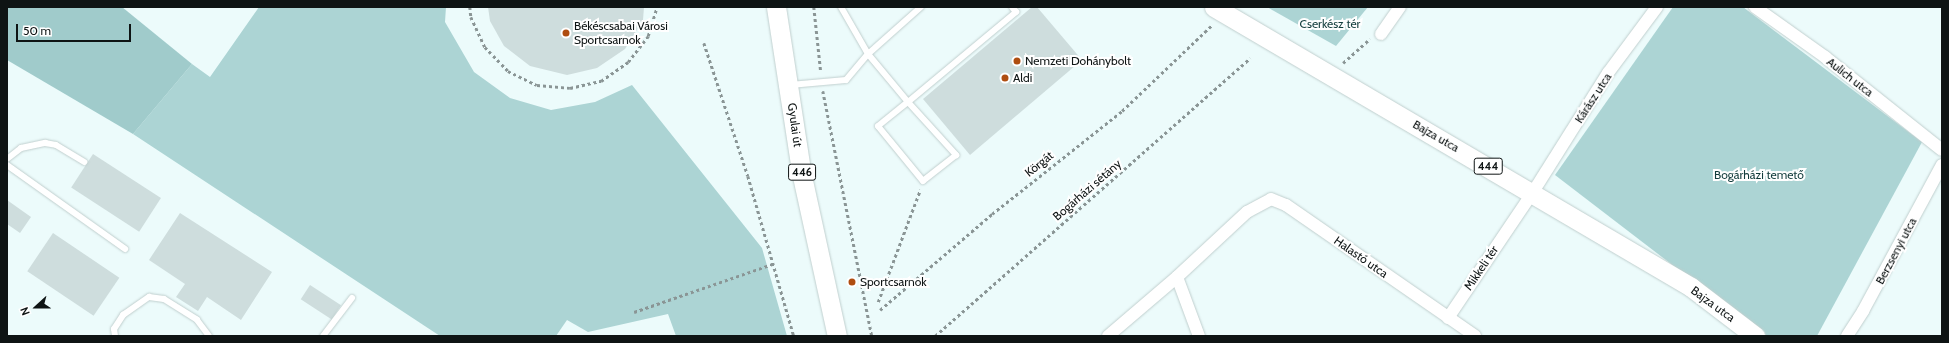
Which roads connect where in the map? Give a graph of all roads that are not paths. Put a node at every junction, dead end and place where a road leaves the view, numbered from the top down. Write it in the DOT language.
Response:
graph roads {
  1 [pos="776,7"];
  2 [pos="841,7"];
  3 [pos="921,7"];
  4 [pos="1012,7"];
  5 [pos="1214,7"];
  6 [pos="1400,7"];
  7 [pos="1657,7"];
  8 [pos="1755,7"];
  9 [pos="1381,34"];
  10 [pos="868,54"];
  11 [pos="789,85"];
  12 [pos="908,102"];
  13 [pos="1942,150"];
  14 [pos="7,159"];
  15 [pos="84,162"];
  16 [pos="1942,164"];
  17 [pos="7,165"];
  18 [pos="1533,192"];
  19 [pos="125,250"];
  20 [pos="1177,277"];
  21 [pos="352,298"];
  22 [pos="1448,318"];
  23 [pos="115,336"];
  24 [pos="209,336"];
  25 [pos="323,336"];
  26 [pos="837,336"];
  27 [pos="1108,336"];
  28 [pos="1199,336"];
  29 [pos="1475,336"];
  30 [pos="1755,336"];
  31 [pos="1847,336"];
  1 -- 11 [label="main road, Gyulai út / 446"];
  2 -- 10 [label="lane"];
  3 -- 10 [label="lane"];
  4 -- 12 [label="lane"];
  5 -- 18 [label="main road, Bajza utca / 444"];
  6 -- 9 [label="street"];
  7 -- 18 [label="street, Kárász utca"];
  8 -- 13 [label="street, Aulich utca"];
  10 -- 11 [label="lane"];
  10 -- 12 [label="lane"];
  11 -- 26 [label="main road, Gyulai út / 446"];
  12 -- 12 [label="lane"];
  14 -- 15 [label="lane"];
  16 -- 31 [label="street, Berzsenyi utca"];
  17 -- 19 [label="lane"];
  18 -- 22 [label="street, Mikkeli tér"];
  18 -- 30 [label="main road, Bajza utca / 444"];
  20 -- 22 [label="street, Halastó utca"];
  20 -- 27 [label="street"];
  20 -- 28 [label="street"];
  21 -- 25 [label="lane"];
  22 -- 29 [label="street"];
  23 -- 24 [label="lane"];
}
